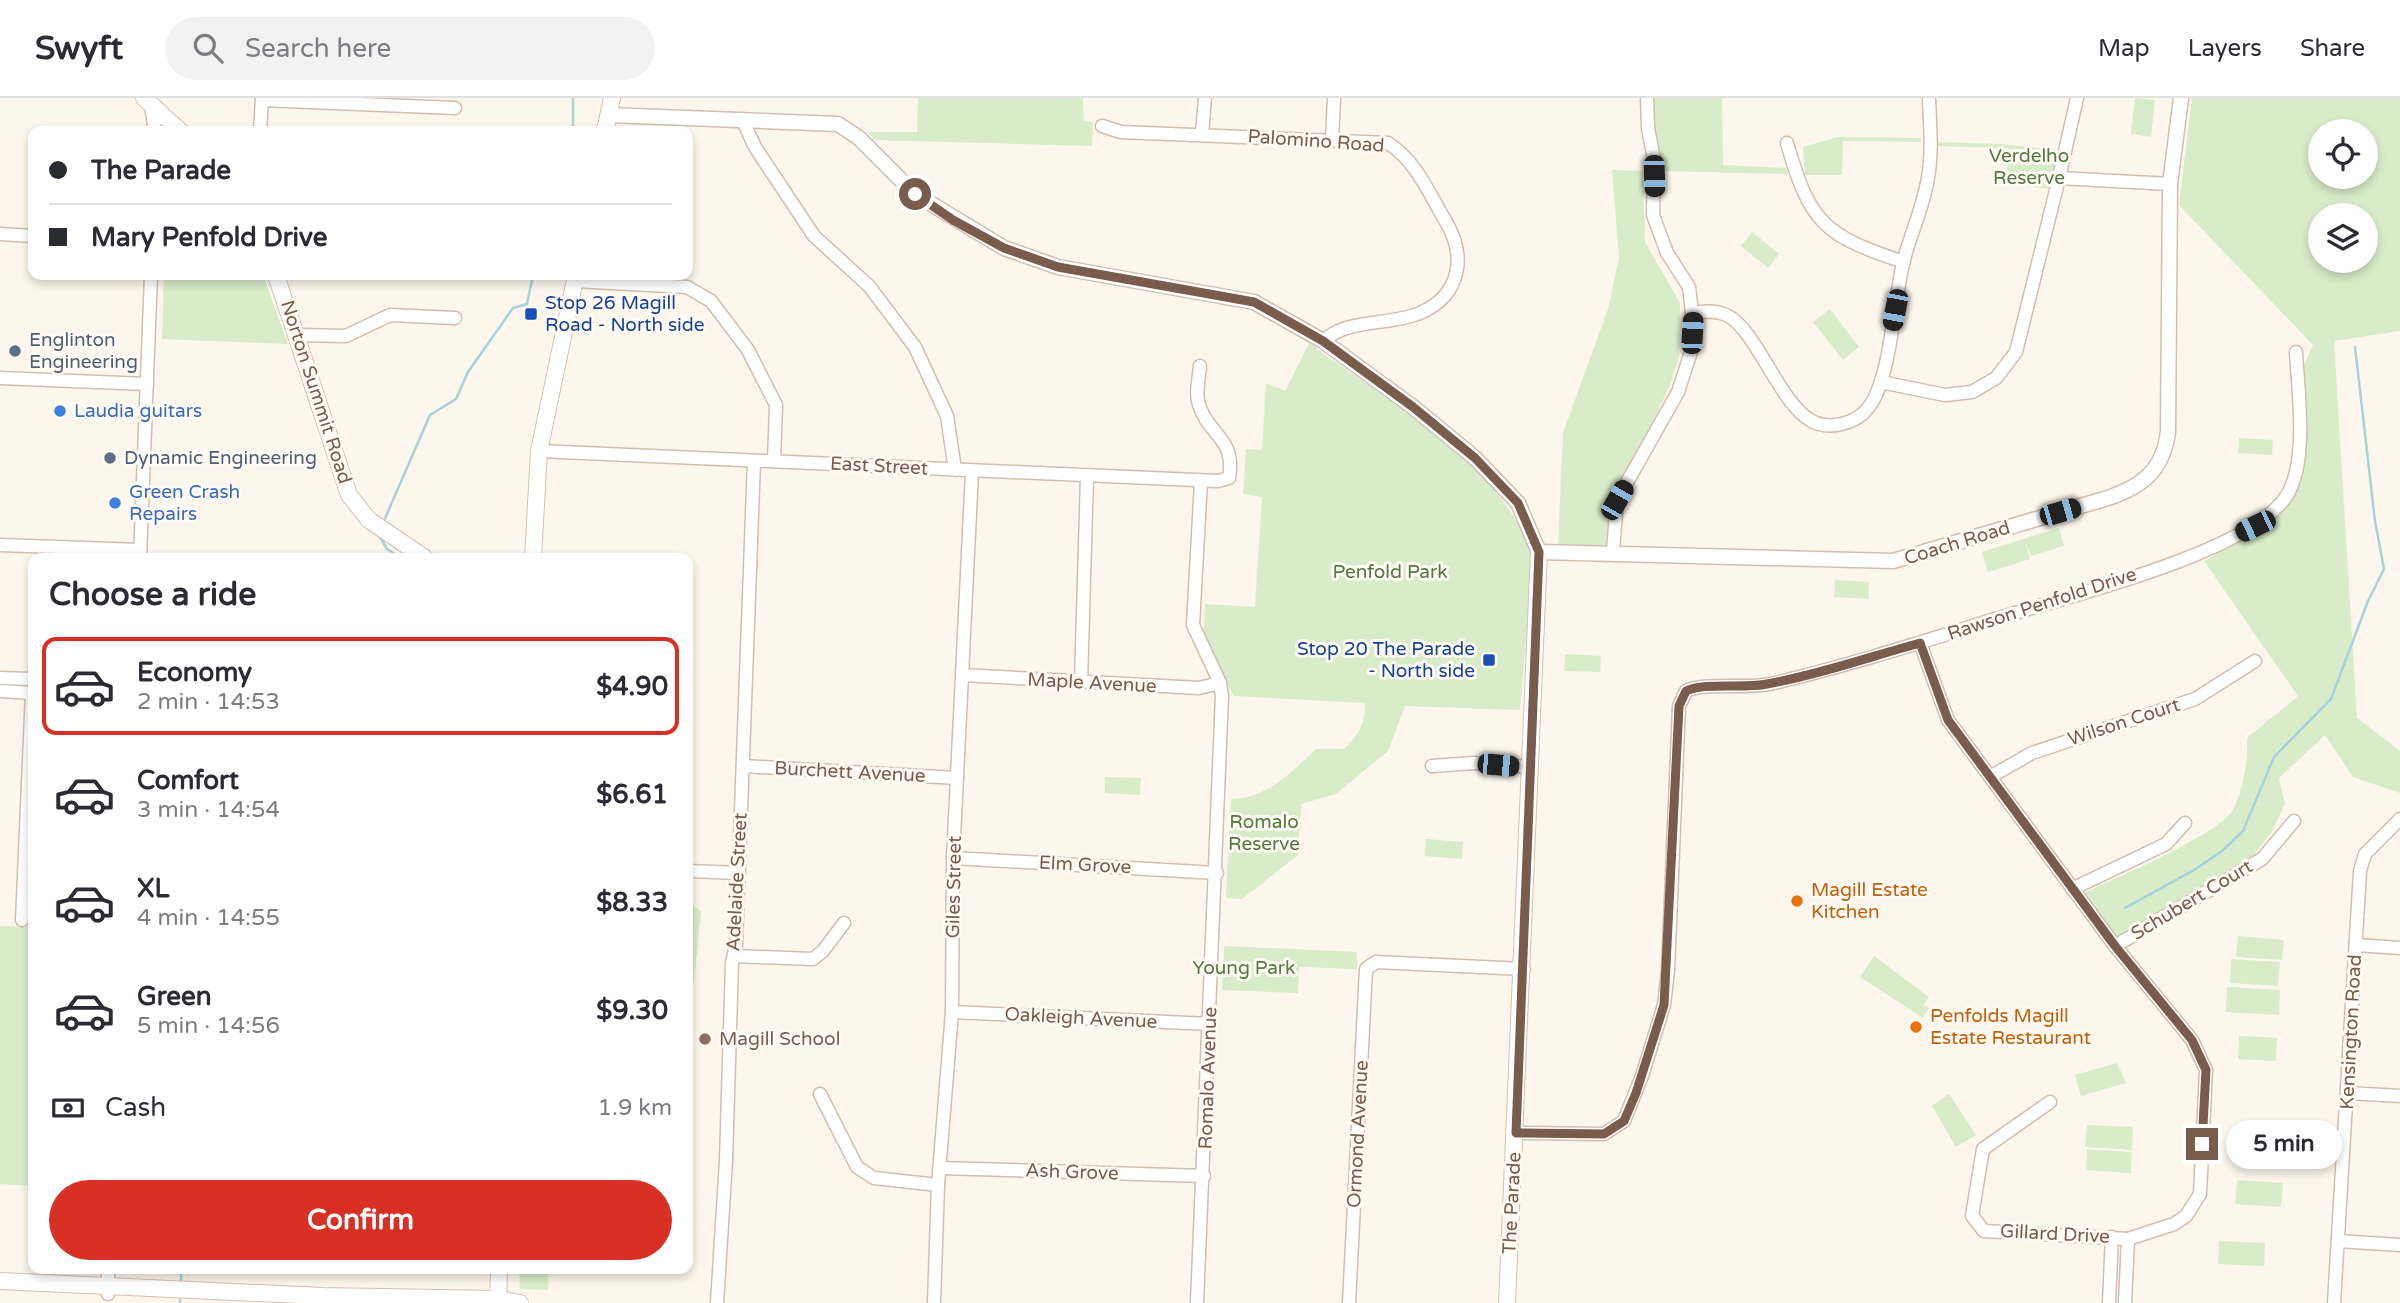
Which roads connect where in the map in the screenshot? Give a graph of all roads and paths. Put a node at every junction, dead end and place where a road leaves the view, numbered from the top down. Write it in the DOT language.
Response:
graph roads {
  1 [pos="612,98"];
  2 [pos="1205,98"];
  3 [pos="1334,98"];
  4 [pos="1647,98"];
  5 [pos="1929,98"];
  6 [pos="2077,98"];
  7 [pos="2181,98"];
  8 [pos="262,99"];
  9 [pos="148,101"];
  10 [pos="455,108"];
  11 [pos="742,119"];
  12 [pos="606,123"];
  13 [pos="154,126"];
  14 [pos="175,126"];
  15 [pos="260,126"];
  16 [pos="1102,127"];
  17 [pos="1202,134"];
  18 [pos="1332,140"];
  19 [pos="1787,143"];
  20 [pos="2059,178"];
  21 [pos="2170,184"];
  22 [pos="0,234"];
  23 [pos="28,236"];
  24 [pos="1904,262"];
  25 [pos="151,280"];
  26 [pos="278,280"];
  27 [pos="575,280"];
  28 [pos="600,280"];
  29 [pos="1692,313"];
  30 [pos="455,318"];
  31 [pos="297,335"];
  32 [pos="1323,341"];
  33 [pos="2296,352"];
  34 [pos="1200,366"];
  35 [pos="0,378"];
  36 [pos="1881,382"];
  37 [pos="146,384"];
  38 [pos="539,451"];
  39 [pos="754,461"];
  40 [pos="774,461"];
  41 [pos="955,470"];
  42 [pos="972,472"];
  43 [pos="1087,477"];
  44 [pos="1201,481"];
  45 [pos="0,545"];
  46 [pos="1539,552"];
  47 [pos="1612,552"];
  48 [pos="124,553"];
  49 [pos="140,553"];
  50 [pos="417,553"];
  51 [pos="533,553"];
  52 [pos="1920,643"];
  53 [pos="2255,661"];
  54 [pos="962,675"];
  55 [pos="0,678"];
  56 [pos="28,679"];
  57 [pos="1081,682"];
  58 [pos="1220,683"];
  59 [pos="0,691"];
  60 [pos="28,693"];
  61 [pos="743,766"];
  62 [pos="1432,766"];
  63 [pos="1531,767"];
  64 [pos="1990,777"];
  65 [pos="957,778"];
  66 [pos="28,796"];
  67 [pos="2400,819"];
  68 [pos="2294,821"];
  69 [pos="2185,823"];
  70 [pos="953,858"];
  71 [pos="693,871"];
  72 [pos="738,873"];
  73 [pos="1217,873"];
  74 [pos="2072,889"];
  75 [pos="22,920"];
  76 [pos="844,923"];
  77 [pos="2356,945"];
  78 [pos="2115,946"];
  79 [pos="2400,948"];
  80 [pos="734,956"];
  81 [pos="1524,969"];
  82 [pos="951,1012"];
  83 [pos="1210,1024"];
  84 [pos="2348,1093"];
  85 [pos="820,1094"];
  86 [pos="2400,1096"];
  87 [pos="2050,1102"];
  88 [pos="1516,1133"];
  89 [pos="940,1168"];
  90 [pos="1204,1176"];
  91 [pos="938,1185"];
  92 [pos="2112,1237"];
  93 [pos="2128,1239"];
  94 [pos="2338,1241"];
  95 [pos="2400,1245"];
  96 [pos="499,1274"];
  97 [pos="0,1281"];
  98 [pos="108,1282"];
  99 [pos="0,1290"];
  100 [pos="158,1292"];
  101 [pos="498,1301"];
  102 [pos="307,1303"];
  103 [pos="520,1303"];
  104 [pos="718,1303"];
  105 [pos="934,1303"];
  106 [pos="1197,1303"];
  107 [pos="1349,1303"];
  108 [pos="1507,1303"];
  109 [pos="2109,1303"];
  110 [pos="2125,1303"];
  111 [pos="2334,1303"];
  1 -- 12 [label="main road"];
  2 -- 17 [label="street"];
  3 -- 18 [label="street"];
  4 -- 29 [label="street"];
  5 -- 24 [label="street"];
  6 -- 20 [label="street"];
  7 -- 21 [label="street, Coach Road"];
  8 -- 10 [label="street"];
  8 -- 15 [label="street"];
  9 -- 13 [label="street"];
  9 -- 14 [label="main road"];
  11 -- 12 [label="street, The Parade"];
  11 -- 32 [label="street, The Parade"];
  11 -- 41 [label="street"];
  16 -- 17 [label="street, Palomino Road"];
  17 -- 18 [label="street, Palomino Road"];
  18 -- 32 [label="street, Palomino Road"];
  19 -- 24 [label="street"];
  20 -- 21 [label="street"];
  20 -- 36 [label="street"];
  21 -- 47 [label="street, Coach Road"];
  22 -- 23 [label="street"];
  24 -- 36 [label="street"];
  25 -- 37 [label="street"];
  26 -- 31 [label="main road, Norton Summit Road"];
  27 -- 38 [label="main road"];
  28 -- 40 [label="street"];
  29 -- 36 [label="street"];
  29 -- 47 [label="street"];
  30 -- 31 [label="street"];
  31 -- 50 [label="main road, Norton Summit Road"];
  32 -- 46 [label="street, The Parade"];
  33 -- 52 [label="street, Rawson Penfold Drive"];
  34 -- 44 [label="street, East Street"];
  35 -- 37 [label="street"];
  37 -- 49 [label="street"];
  38 -- 39 [label="street, East Street"];
  38 -- 51 [label="main road"];
  39 -- 40 [label="street, East Street"];
  39 -- 61 [label="street, Adelaide Street"];
  40 -- 41 [label="street, East Street"];
  41 -- 42 [label="street, East Street"];
  42 -- 43 [label="street, East Street"];
  42 -- 54 [label="street, Giles Street"];
  43 -- 44 [label="street, East Street"];
  43 -- 57 [label="street"];
  44 -- 58 [label="street, Romalo Avenue"];
  45 -- 48 [label="street"];
  46 -- 47 [label="street, Coach Road"];
  46 -- 63 [label="main road, The Parade"];
  52 -- 64 [label="street"];
  52 -- 88 [label="street, Rawson Penfold Drive"];
  53 -- 64 [label="street, Wilson Court"];
  54 -- 57 [label="street, Maple Avenue"];
  54 -- 65 [label="street, Giles Street"];
  55 -- 56 [label="street"];
  57 -- 58 [label="street, Maple Avenue"];
  58 -- 73 [label="street, Romalo Avenue"];
  59 -- 60 [label="street"];
  61 -- 65 [label="street, Burchett Avenue"];
  61 -- 72 [label="street, Adelaide Street"];
  62 -- 63 [label="street"];
  63 -- 81 [label="main road, The Parade"];
  64 -- 74 [label="street"];
  65 -- 70 [label="street, Giles Street"];
  66 -- 75 [label="street"];
  67 -- 77 [label="street, Kensington Road"];
  68 -- 78 [label="street, Schubert Court"];
  69 -- 74 [label="street"];
  70 -- 73 [label="street, Elm Grove"];
  70 -- 82 [label="street, Giles Street"];
  71 -- 72 [label="street"];
  72 -- 80 [label="street, Adelaide Street"];
  73 -- 83 [label="street, Romalo Avenue"];
  74 -- 78 [label="street"];
  76 -- 80 [label="street"];
  77 -- 79 [label="street"];
  77 -- 84 [label="street, Kensington Road"];
  78 -- 93 [label="street"];
  80 -- 104 [label="street, Adelaide Street"];
  81 -- 88 [label="main road, The Parade"];
  81 -- 107 [label="street, Ormond Avenue"];
  82 -- 83 [label="street, Oakleigh Avenue"];
  82 -- 89 [label="street, Giles Street"];
  83 -- 90 [label="street, Romalo Avenue"];
  84 -- 86 [label="street"];
  84 -- 94 [label="street, Kensington Road"];
  85 -- 91 [label="street"];
  87 -- 92 [label="street, Gillard Drive"];
  88 -- 108 [label="main road, The Parade"];
  89 -- 90 [label="street, Ash Grove"];
  89 -- 91 [label="street, Giles Street"];
  90 -- 106 [label="street, Romalo Avenue"];
  91 -- 105 [label="street, Giles Street"];
  92 -- 93 [label="street, Gillard Drive"];
  92 -- 109 [label="street"];
  93 -- 110 [label="street"];
  94 -- 95 [label="street"];
  94 -- 111 [label="street, Kensington Road"];
  96 -- 101 [label="main road"];
  97 -- 98 [label="main road"];
  98 -- 99 [label="main road"];
  98 -- 100 [label="main road"];
  100 -- 101 [label="main road"];
  100 -- 102 [label="main road"];
  101 -- 103 [label="main road"];
}
